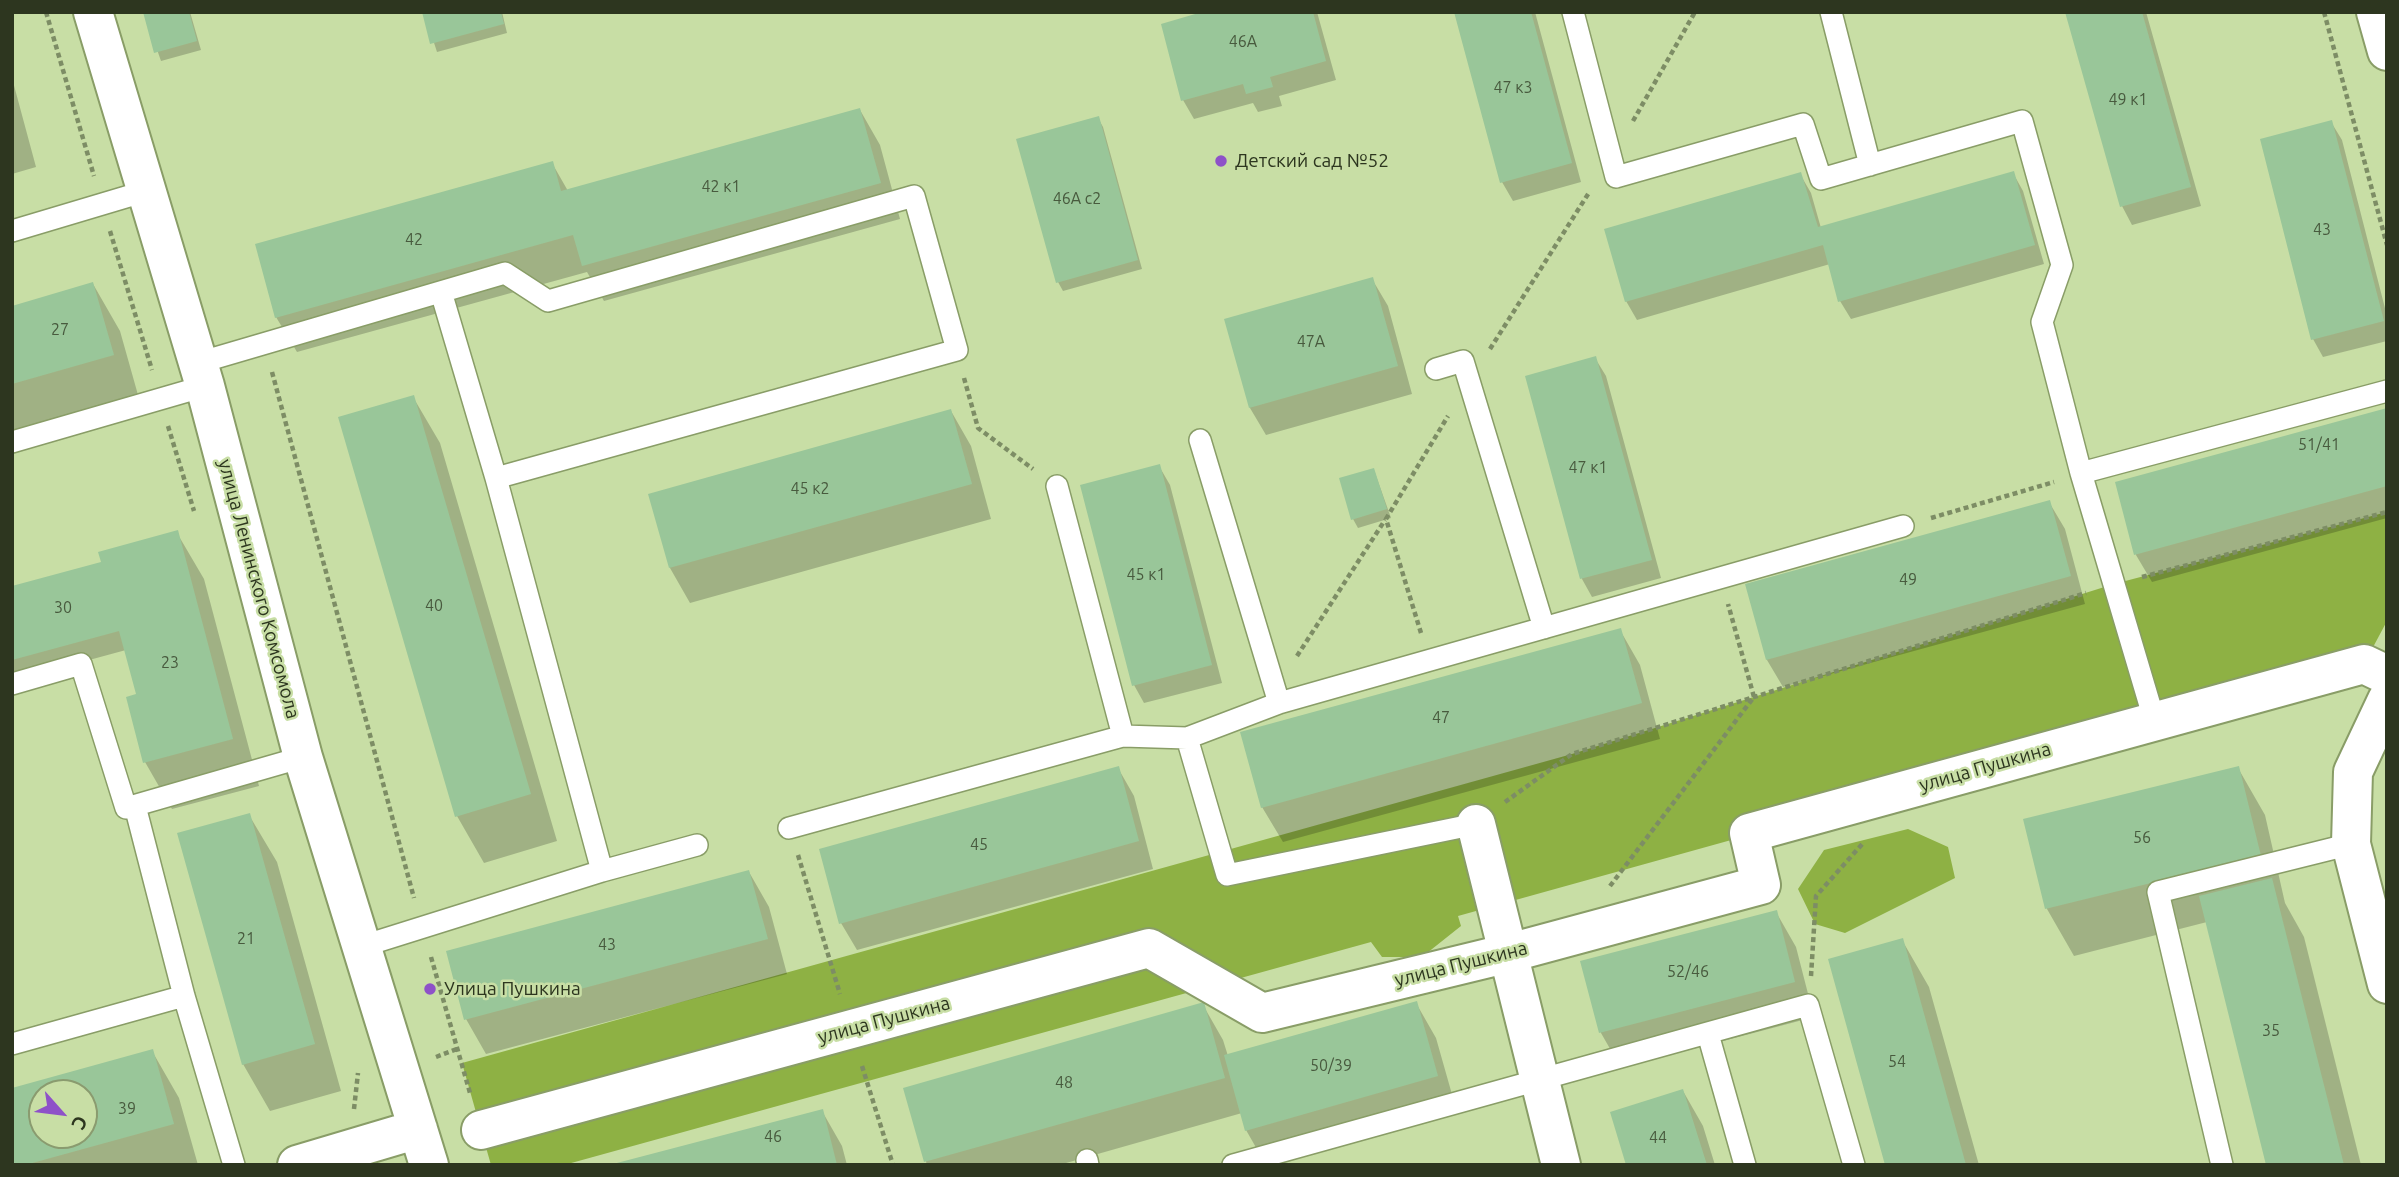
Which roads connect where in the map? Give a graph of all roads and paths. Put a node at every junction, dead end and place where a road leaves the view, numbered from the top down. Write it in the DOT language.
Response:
graph roads {
  1 [pos="93,12"];
  2 [pos="1573,12"];
  3 [pos="1695,12"];
  4 [pos="1830,12"];
  5 [pos="2324,12"];
  6 [pos="2376,12"];
  7 [pos="2387,51"];
  8 [pos="1612,156"];
  9 [pos="1870,165"];
  10 [pos="146,191"];
  11 [pos="12,230"];
  12 [pos="2387,245"];
  13 [pos="440,292"];
  14 [pos="264,345"];
  15 [pos="957,350"];
  16 [pos="1436,369"];
  17 [pos="202,375"];
  18 [pos="1469,381"];
  19 [pos="2387,391"];
  20 [pos="1200,440"];
  21 [pos="12,442"];
  22 [pos="2081,473"];
  23 [pos="495,478"];
  24 [pos="1057,486"];
  25 [pos="2387,512"];
  26 [pos="1386,519"];
  27 [pos="1903,526"];
  28 [pos="1721,578"];
  29 [pos="2114,584"];
  30 [pos="1544,628"];
  31 [pos="1430,661"];
  32 [pos="2387,675"];
  33 [pos="12,684"];
  34 [pos="1277,697"];
  35 [pos="1754,697"];
  36 [pos="2387,700"];
  37 [pos="2154,719"];
  38 [pos="1123,736"];
  39 [pos="1187,738"];
  40 [pos="303,757"];
  41 [pos="135,806"];
  42 [pos="1476,824"];
  43 [pos="789,828"];
  44 [pos="1870,836"];
  45 [pos="2351,844"];
  46 [pos="697,845"];
  47 [pos="602,870"];
  48 [pos="422,928"];
  49 [pos="1571,937"];
  50 [pos="363,946"];
  51 [pos="1509,953"];
  52 [pos="2387,984"];
  53 [pos="184,996"];
  54 [pos="1808,1005"];
  55 [pos="1708,1034"];
  56 [pos="12,1044"];
  57 [pos="1540,1082"];
  58 [pos="418,1129"];
  59 [pos="481,1130"];
  60 [pos="234,1165"];
  61 [pos="297,1165"];
  62 [pos="429,1165"];
  63 [pos="1233,1165"];
  64 [pos="1561,1165"];
  65 [pos="1745,1165"];
  66 [pos="1854,1165"];
  67 [pos="2222,1165"];
  1 -- 10 [label="street, улица Ленинского Комсомола"];
  2 -- 8 [label="lane"];
  3 -- 8 [label="path"];
  4 -- 9 [label="lane"];
  5 -- 12 [label="path"];
  6 -- 7 [label="street"];
  8 -- 9 [label="lane"];
  8 -- 18 [label="path"];
  9 -- 22 [label="lane"];
  10 -- 11 [label="lane"];
  10 -- 17 [label="street, улица Ленинского Комсомола"];
  13 -- 14 [label="lane"];
  13 -- 15 [label="lane"];
  13 -- 23 [label="lane"];
  14 -- 17 [label="lane"];
  14 -- 48 [label="path"];
  15 -- 23 [label="lane"];
  15 -- 24 [label="path"];
  16 -- 18 [label="lane"];
  17 -- 21 [label="lane"];
  17 -- 40 [label="street, улица Ленинского Комсомола"];
  18 -- 26 [label="path"];
  18 -- 30 [label="lane"];
  19 -- 22 [label="lane"];
  20 -- 34 [label="lane"];
  22 -- 27 [label="path"];
  22 -- 29 [label="lane"];
  23 -- 47 [label="lane"];
  24 -- 38 [label="lane"];
  25 -- 29 [label="path"];
  26 -- 31 [label="path"];
  26 -- 34 [label="path"];
  27 -- 28 [label="lane"];
  28 -- 30 [label="lane"];
  28 -- 35 [label="path"];
  29 -- 35 [label="path"];
  29 -- 37 [label="lane"];
  30 -- 31 [label="lane"];
  31 -- 34 [label="lane"];
  32 -- 37 [label="street, улица Пушкина"];
  33 -- 41 [label="lane"];
  34 -- 39 [label="lane"];
  35 -- 42 [label="path"];
  35 -- 49 [label="path"];
  36 -- 45 [label="street"];
  37 -- 49 [label="street, улица Пушкина"];
  38 -- 39 [label="lane"];
  38 -- 43 [label="lane"];
  39 -- 42 [label="lane"];
  40 -- 41 [label="lane"];
  40 -- 50 [label="street, улица Ленинского Комсомола"];
  41 -- 53 [label="lane"];
  42 -- 51 [label="street"];
  44 -- 54 [label="path"];
  45 -- 52 [label="street"];
  45 -- 67 [label="lane"];
  46 -- 47 [label="lane"];
  47 -- 48 [label="lane"];
  48 -- 50 [label="lane"];
  48 -- 59 [label="path"];
  49 -- 51 [label="street, улица Пушкина"];
  50 -- 58 [label="street, улица Ленинского Комсомола"];
  51 -- 57 [label="street"];
  51 -- 59 [label="street, улица Пушкина"];
  53 -- 56 [label="lane"];
  53 -- 60 [label="lane"];
  54 -- 55 [label="lane"];
  54 -- 66 [label="lane"];
  55 -- 57 [label="lane"];
  55 -- 65 [label="lane"];
  57 -- 63 [label="lane"];
  57 -- 64 [label="street"];
  58 -- 61 [label="street"];
  58 -- 62 [label="street, улица Ленинского Комсомола"];
}
